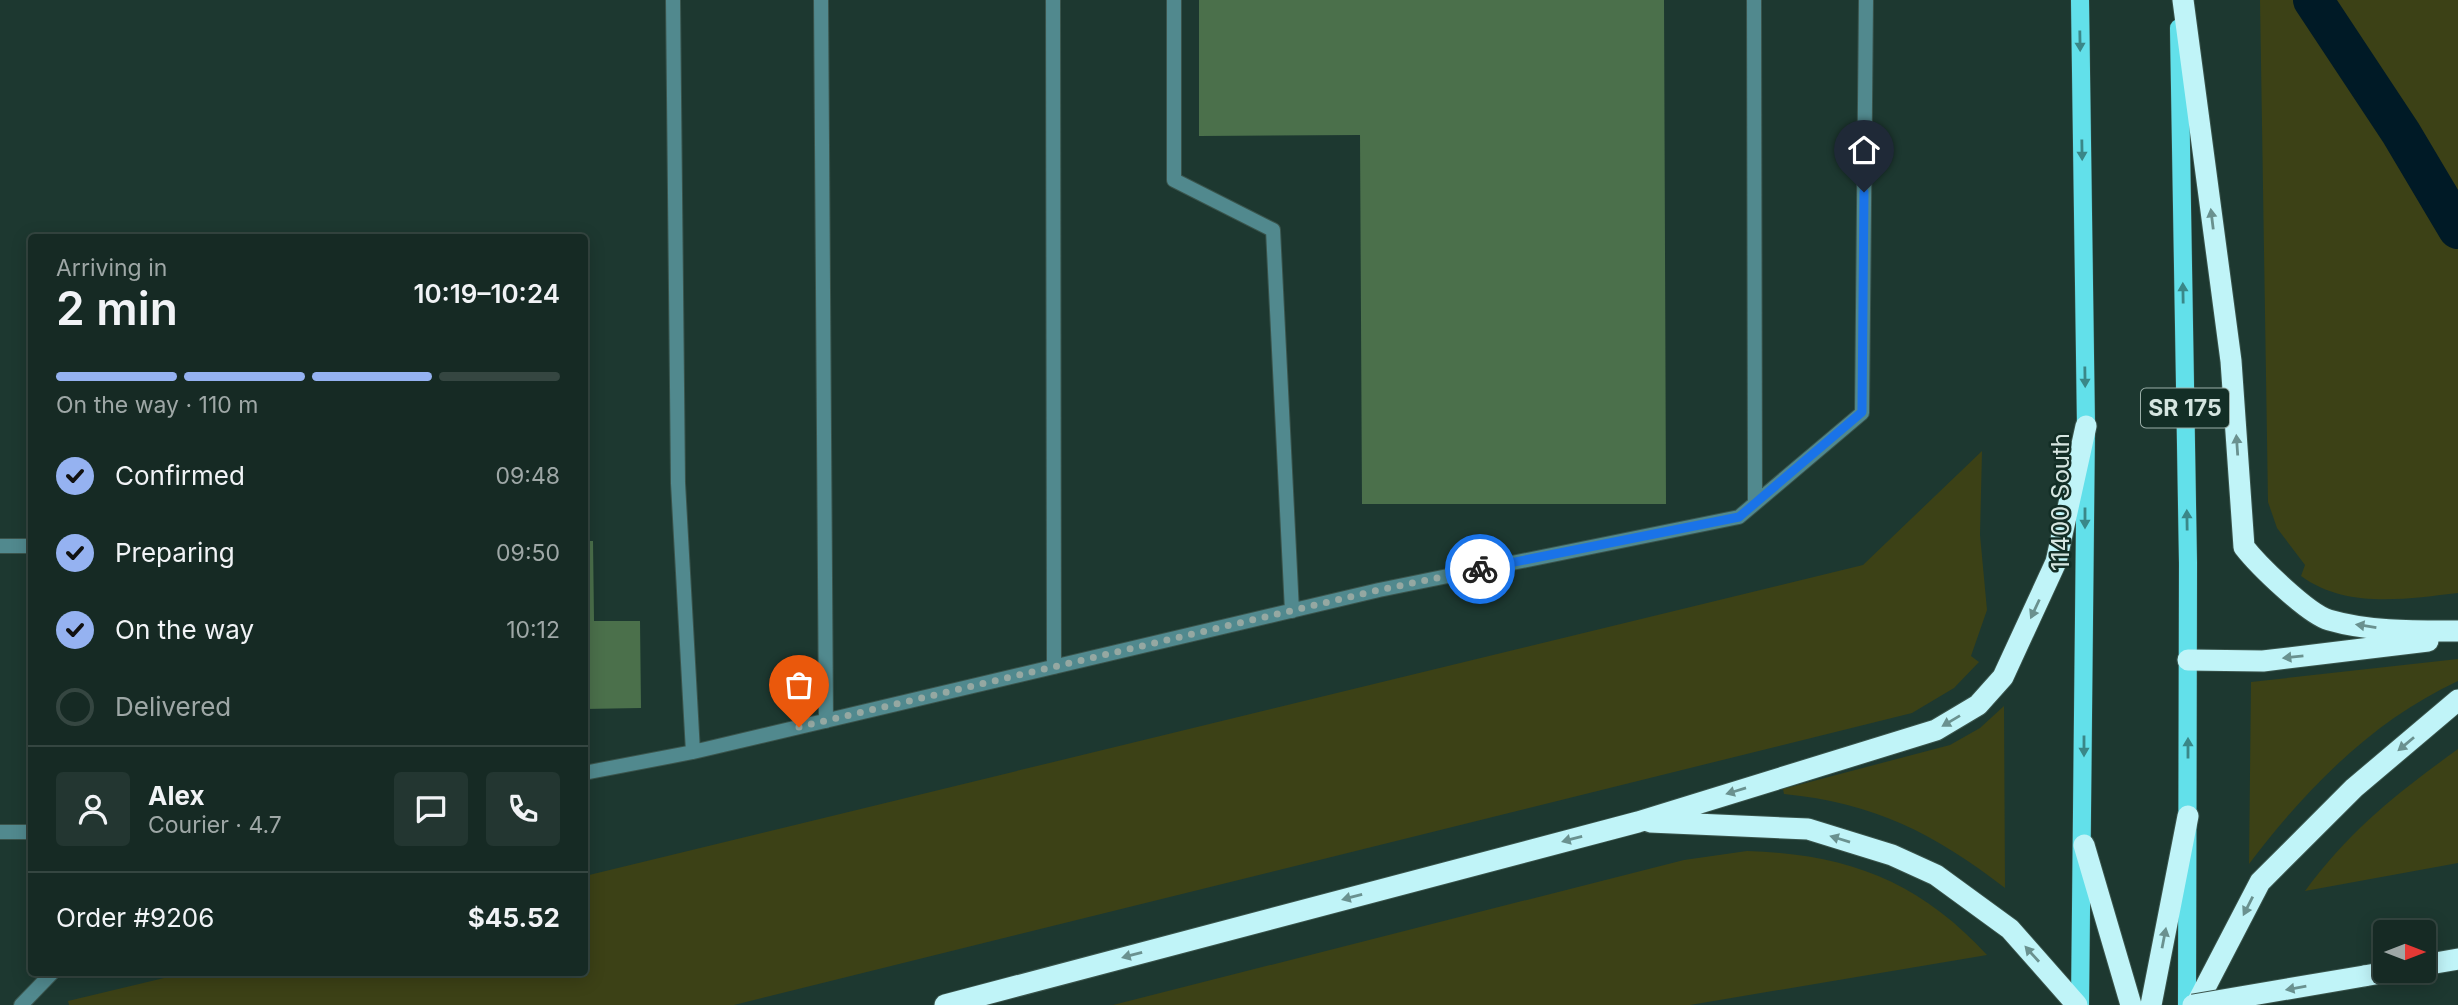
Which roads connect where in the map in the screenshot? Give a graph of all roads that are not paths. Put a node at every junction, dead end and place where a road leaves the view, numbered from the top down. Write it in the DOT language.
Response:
graph roads {
  1 [pos="673,0"];
  2 [pos="821,0"];
  3 [pos="1053,0"];
  4 [pos="1174,0"];
  5 [pos="1754,0"];
  6 [pos="1866,0"];
  7 [pos="2080,0"];
  8 [pos="2181,0"];
  9 [pos="2085,426"];
  10 [pos="1755,503"];
  11 [pos="0,546"];
  12 [pos="28,546"];
  13 [pos="1292,611"];
  14 [pos="2458,633"];
  15 [pos="2188,660"];
  16 [pos="1054,667"];
  17 [pos="2458,700"];
  18 [pos="826,720"];
  19 [pos="693,752"];
  20 [pos="588,772"];
  21 [pos="2188,816"];
  22 [pos="1638,822"];
  23 [pos="0,832"];
  24 [pos="28,832"];
  25 [pos="2084,845"];
  26 [pos="2458,959"];
  27 [pos="2436,963"];
  28 [pos="2373,974"];
  29 [pos="49,976"];
  30 [pos="21,1005"];
  31 [pos="945,1005"];
  32 [pos="2078,1005"];
  33 [pos="2130,1005"];
  34 [pos="2151,1005"];
  35 [pos="2187,1005"];
  36 [pos="2194,1005"];
  1 -- 19 [label="lane"];
  2 -- 18 [label="lane"];
  3 -- 16 [label="lane"];
  4 -- 13 [label="lane"];
  5 -- 10 [label="lane"];
  6 -- 10 [label="lane"];
  7 -- 9 [label="main road, 11400 South, one-way"];
  14 -- 8 [label="highway, one-way"];
  15 -- 8 [label="main road, SR 175, one-way"];
  9 -- 22 [label="highway, one-way"];
  9 -- 25 [label="main road, 11400 South, one-way"];
  10 -- 13 [label="lane"];
  11 -- 12 [label="lane"];
  13 -- 16 [label="lane"];
  14 -- 15 [label="highway, one-way"];
  21 -- 15 [label="main road, SR 175, one-way"];
  16 -- 18 [label="lane"];
  17 -- 36 [label="highway, one-way"];
  18 -- 19 [label="lane"];
  19 -- 20 [label="lane"];
  34 -- 21 [label="highway, one-way"];
  21 -- 35 [label="main road, SR 175"];
  22 -- 31 [label="highway, one-way"];
  32 -- 22 [label="highway, one-way"];
  23 -- 24 [label="lane"];
  25 -- 32 [label="main road, 11400 South"];
  25 -- 33 [label="highway"];
  26 -- 27 [label="highway"];
  28 -- 36 [label="highway, one-way, bridge"];
  29 -- 30 [label="lane"];
}
